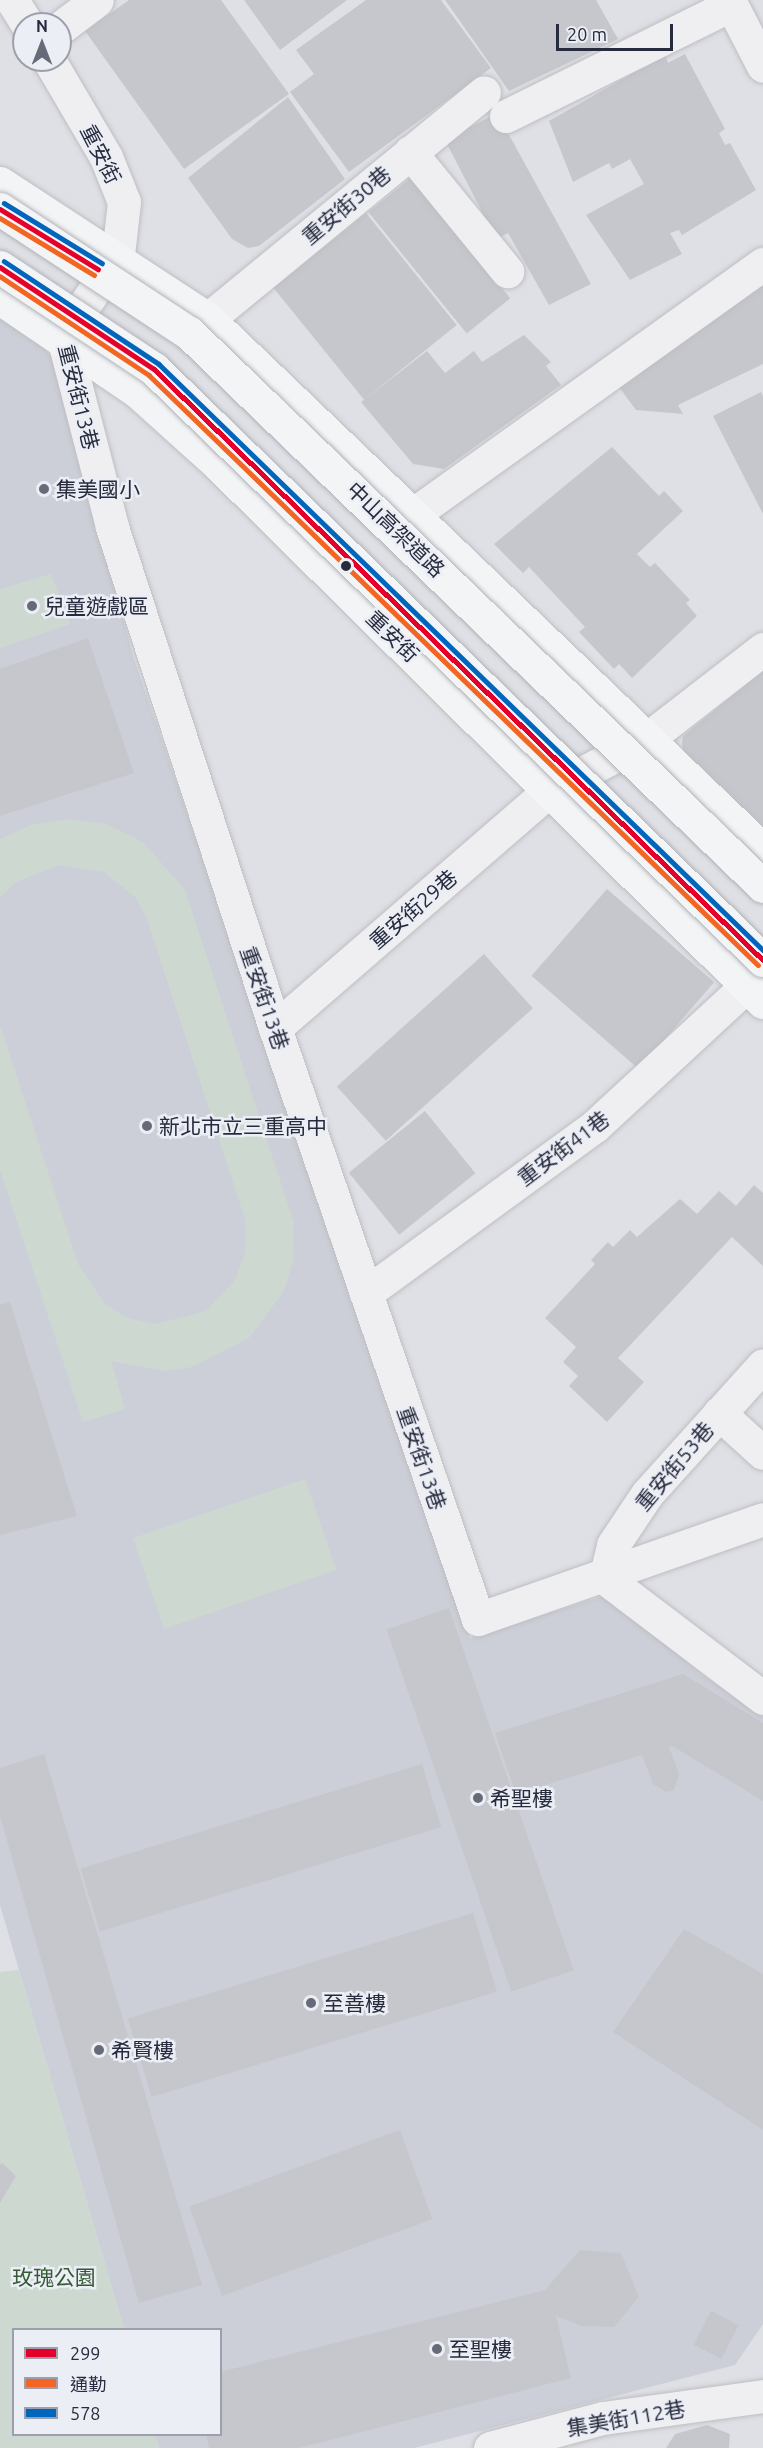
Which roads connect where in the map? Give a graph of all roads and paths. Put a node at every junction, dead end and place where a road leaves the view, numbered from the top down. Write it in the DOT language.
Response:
graph roads {
  1 [pos="97,0"];
  2 [pos="730,2"];
  3 [pos="72,19"];
  4 [pos="763,66"];
  5 [pos="56,72"];
  6 [pos="484,92"];
  7 [pos="506,116"];
  8 [pos="410,152"];
  9 [pos="0,183"];
  10 [pos="0,209"];
  11 [pos="118,255"];
  12 [pos="763,264"];
  13 [pos="0,267"];
  14 [pos="507,271"];
  15 [pos="0,298"];
  16 [pos="208,318"];
  17 [pos="63,337"];
  18 [pos="415,513"];
  19 [pos="763,650"];
  20 [pos="647,739"];
  21 [pos="550,790"];
  22 [pos="763,850"];
  23 [pos="763,886"];
  24 [pos="757,983"];
  25 [pos="275,1028"];
  26 [pos="366,1293"];
  27 [pos="763,1365"];
  28 [pos="719,1413"];
  29 [pos="763,1453"];
  30 [pos="763,1519"];
  31 [pos="605,1578"];
  32 [pos="763,1698"];
  33 [pos="763,2396"];
  34 [pos="490,2448"];
  1 -- 3 [label="street"];
  2 -- 4 [label="street"];
  2 -- 7 [label="street"];
  5 -- 11 [label="street, 重安街"];
  6 -- 8 [label="street, 重安街30巷"];
  8 -- 14 [label="street"];
  8 -- 16 [label="street, 重安街30巷"];
  9 -- 11 [label="main road"];
  10 -- 23 [label="main road, 中山高架道路, bridge"];
  11 -- 16 [label="main road"];
  11 -- 17 [label="street, 重安街13巷"];
  12 -- 18 [label="street"];
  13 -- 24 [label="main road, bridge"];
  15 -- 17 [label="main road, 重安街"];
  16 -- 18 [label="main road"];
  17 -- 21 [label="main road, 重安街"];
  17 -- 25 [label="street, 重安街13巷"];
  18 -- 20 [label="main road"];
  19 -- 20 [label="street, 重安街29巷"];
  20 -- 21 [label="street, 重安街29巷"];
  20 -- 22 [label="main road"];
  21 -- 24 [label="main road, 重安街"];
  21 -- 25 [label="street, 重安街29巷"];
  24 -- 26 [label="street, 重安街41巷"];
  25 -- 26 [label="street, 重安街13巷"];
  26 -- 31 [label="street, 重安街13巷"];
  27 -- 28 [label="street, 重安街53巷"];
  28 -- 29 [label="street"];
  28 -- 31 [label="street, 重安街53巷"];
  30 -- 31 [label="street"];
  31 -- 32 [label="street"];
  33 -- 34 [label="street, 集美街112巷"];
}
